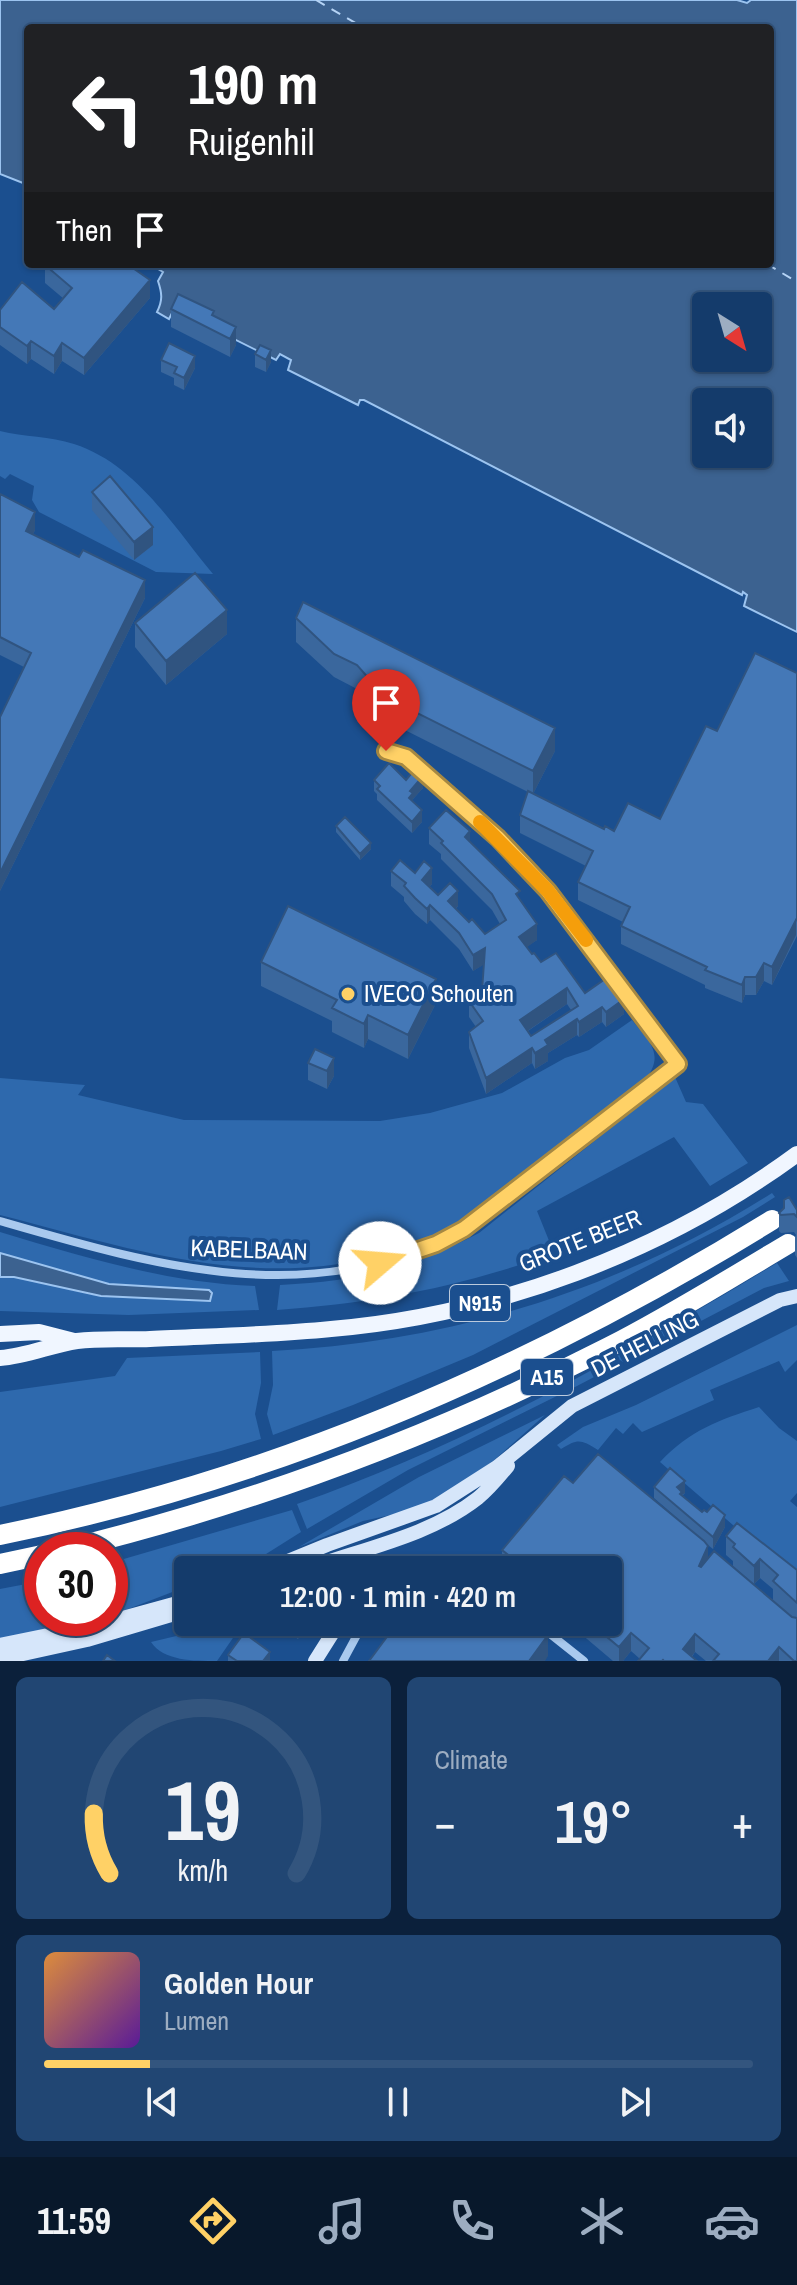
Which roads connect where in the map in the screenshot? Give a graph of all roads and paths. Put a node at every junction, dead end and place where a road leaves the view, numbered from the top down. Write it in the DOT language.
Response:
graph roads {
  1 [pos="386,751"];
  2 [pos="797,1154"];
  3 [pos="772,1220"];
  4 [pos="0,1221"];
  5 [pos="788,1244"];
  6 [pos="797,1296"];
  7 [pos="0,1334"];
  8 [pos="76,1341"];
  9 [pos="0,1358"];
  10 [pos="523,1447"];
  11 [pos="128,1534"];
  12 [pos="0,1535"];
  13 [pos="327,1545"];
  14 [pos="300,1556"];
  15 [pos="330,1556"];
  16 [pos="356,1556"];
  17 [pos="24,1559"];
  18 [pos="0,1564"];
  19 [pos="174,1604"];
  20 [pos="174,1614"];
  21 [pos="331,1636"];
  22 [pos="356,1636"];
  23 [pos="552,1636"];
  24 [pos="0,1645"];
  25 [pos="0,1659"];
  26 [pos="319,1659"];
  27 [pos="580,1660"];
  28 [pos="343,1661"];
  1 -- 4 [label="street, KABELBAAN"];
  2 -- 8 [label="main road, GROTE BEER / N915"];
  3 -- 12 [label="highway, A15"];
  5 -- 11 [label="highway, A15"];
  6 -- 10 [label="street, DE HELLING"];
  7 -- 8 [label="main road, GROTE BEER / N915"];
  8 -- 9 [label="main road, GROTE BEER / N915"];
  10 -- 13 [label="street, DE HELLING"];
  10 -- 16 [label="street, DE HELLING"];
  13 -- 14 [label="street, DE HELLING"];
  13 -- 15 [label="street"];
  17 -- 18 [label="highway"];
  19 -- 24 [label="street"];
  20 -- 25 [label="street"];
  21 -- 26 [label="street"];
  22 -- 28 [label="street"];
  23 -- 27 [label="street"];
}
